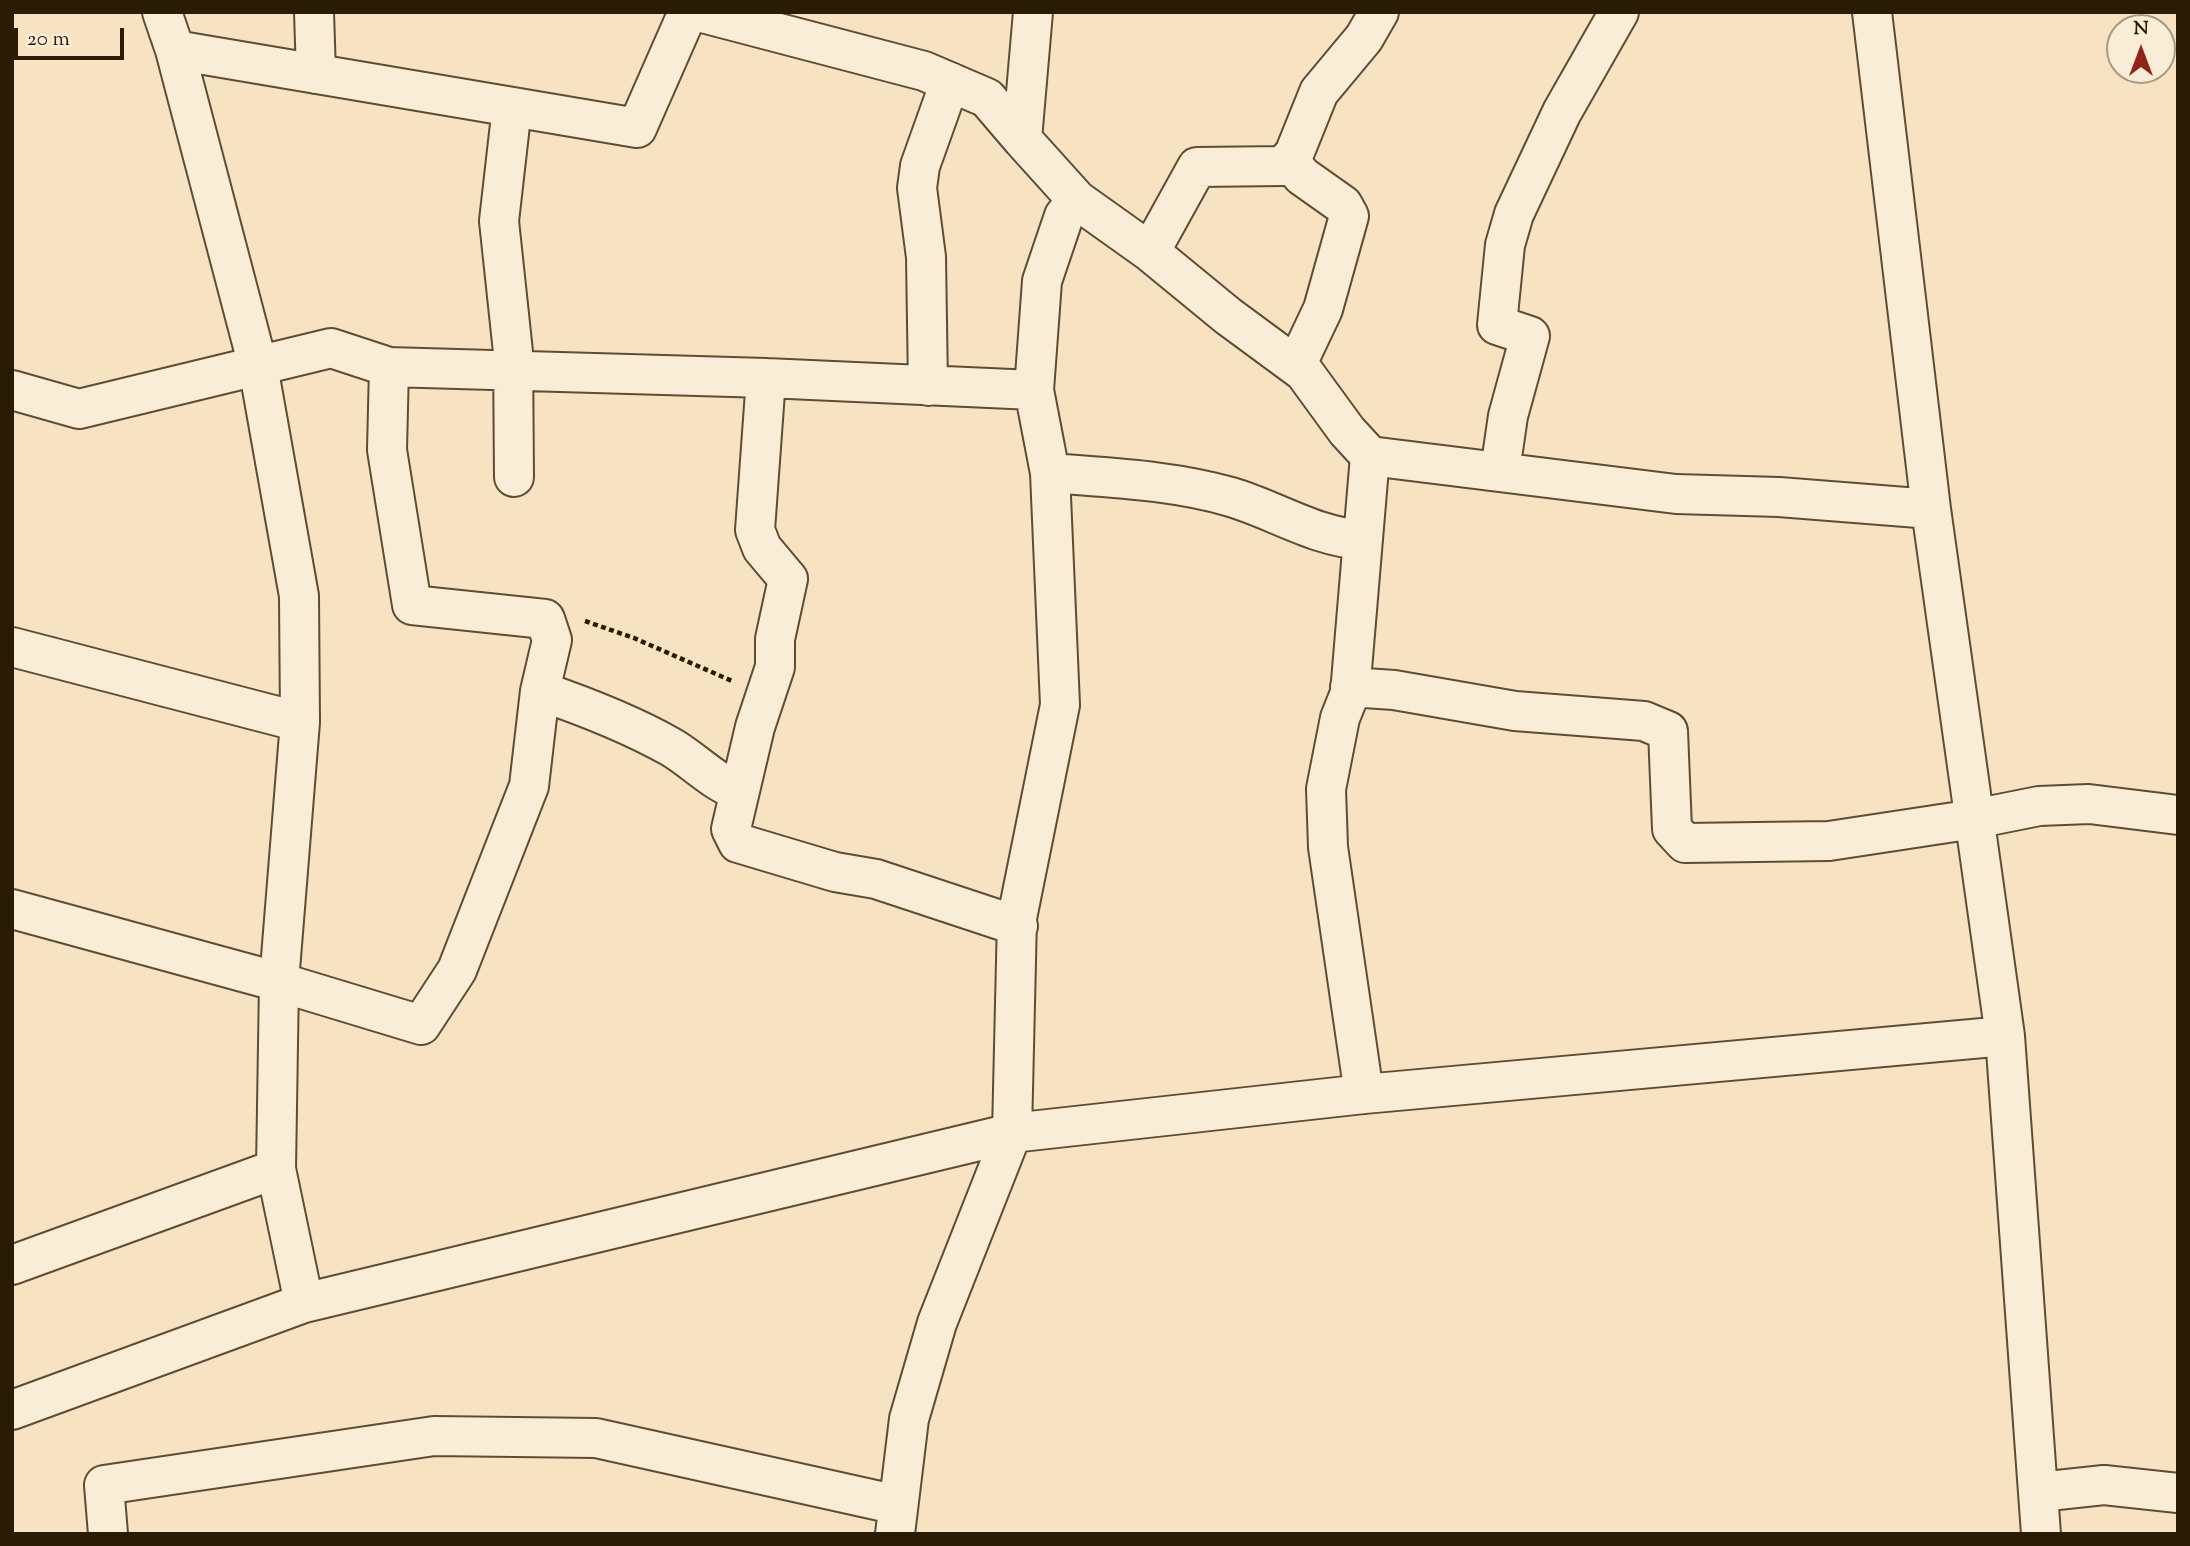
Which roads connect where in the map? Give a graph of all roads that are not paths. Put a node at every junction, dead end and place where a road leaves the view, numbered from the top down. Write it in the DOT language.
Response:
graph roads {
  1 [pos="162,12"];
  2 [pos="314,12"];
  3 [pos="688,12"];
  4 [pos="699,12"];
  5 [pos="1033,12"];
  6 [pos="1379,12"];
  7 [pos="1619,12"];
  8 [pos="1872,12"];
  9 [pos="175,51"];
  10 [pos="316,74"];
  11 [pos="950,82"];
  12 [pos="513,107"];
  13 [pos="1022,138"];
  14 [pos="1289,160"];
  15 [pos="1077,200"];
  16 [pos="1150,252"];
  17 [pos="258,366"];
  18 [pos="1296,366"];
  19 [pos="389,367"];
  20 [pos="513,370"];
  21 [pos="766,378"];
  22 [pos="928,386"];
  23 [pos="12,390"];
  24 [pos="1034,390"];
  25 [pos="1370,456"];
  26 [pos="1500,471"];
  27 [pos="1050,473"];
  28 [pos="514,477"];
  29 [pos="1931,509"];
  30 [pos="1363,540"];
  31 [pos="12,647"];
  32 [pos="1350,687"];
  33 [pos="540,691"];
  34 [pos="300,722"];
  35 [pos="740,791"];
  36 [pos="2178,815"];
  37 [pos="1974,819"];
  38 [pos="12,909"];
  39 [pos="1018,926"];
  40 [pos="279,982"];
  41 [pos="2005,1036"];
  42 [pos="1364,1094"];
  43 [pos="1012,1133"];
  44 [pos="276,1169"];
  45 [pos="12,1265"];
  46 [pos="304,1303"];
  47 [pos="12,1410"];
  48 [pos="2039,1492"];
  49 [pos="2178,1493"];
  50 [pos="897,1519"];
  51 [pos="108,1534"];
  52 [pos="2041,1534"];
  1 -- 9 [label="street"];
  2 -- 10 [label="street"];
  3 -- 12 [label="street"];
  4 -- 11 [label="street"];
  5 -- 13 [label="street"];
  6 -- 14 [label="street"];
  7 -- 26 [label="street"];
  8 -- 29 [label="street"];
  9 -- 10 [label="street"];
  9 -- 17 [label="street"];
  10 -- 12 [label="street"];
  11 -- 13 [label="street"];
  11 -- 22 [label="street"];
  12 -- 20 [label="street"];
  13 -- 15 [label="street"];
  14 -- 16 [label="street"];
  14 -- 18 [label="street"];
  15 -- 16 [label="street"];
  15 -- 24 [label="street"];
  16 -- 18 [label="street"];
  17 -- 19 [label="street"];
  17 -- 23 [label="street"];
  17 -- 34 [label="street"];
  18 -- 25 [label="street"];
  19 -- 20 [label="street"];
  19 -- 33 [label="street"];
  20 -- 21 [label="street"];
  20 -- 28 [label="street"];
  21 -- 22 [label="street"];
  21 -- 35 [label="street"];
  22 -- 24 [label="street"];
  24 -- 27 [label="street"];
  25 -- 26 [label="street"];
  25 -- 30 [label="street"];
  26 -- 29 [label="street"];
  27 -- 30 [label="street"];
  27 -- 39 [label="street"];
  29 -- 37 [label="street"];
  30 -- 32 [label="street"];
  31 -- 34 [label="street"];
  32 -- 37 [label="street"];
  32 -- 42 [label="street"];
  33 -- 35 [label="street"];
  33 -- 40 [label="street"];
  34 -- 40 [label="street"];
  35 -- 39 [label="street"];
  36 -- 37 [label="street"];
  37 -- 41 [label="street"];
  38 -- 40 [label="street"];
  39 -- 43 [label="street"];
  40 -- 44 [label="street"];
  41 -- 42 [label="street"];
  41 -- 48 [label="street"];
  42 -- 43 [label="street"];
  43 -- 46 [label="street"];
  43 -- 50 [label="street"];
  44 -- 45 [label="street"];
  44 -- 46 [label="street"];
  46 -- 47 [label="street"];
  48 -- 49 [label="street"];
  48 -- 52 [label="street"];
  50 -- 51 [label="street"];
}
